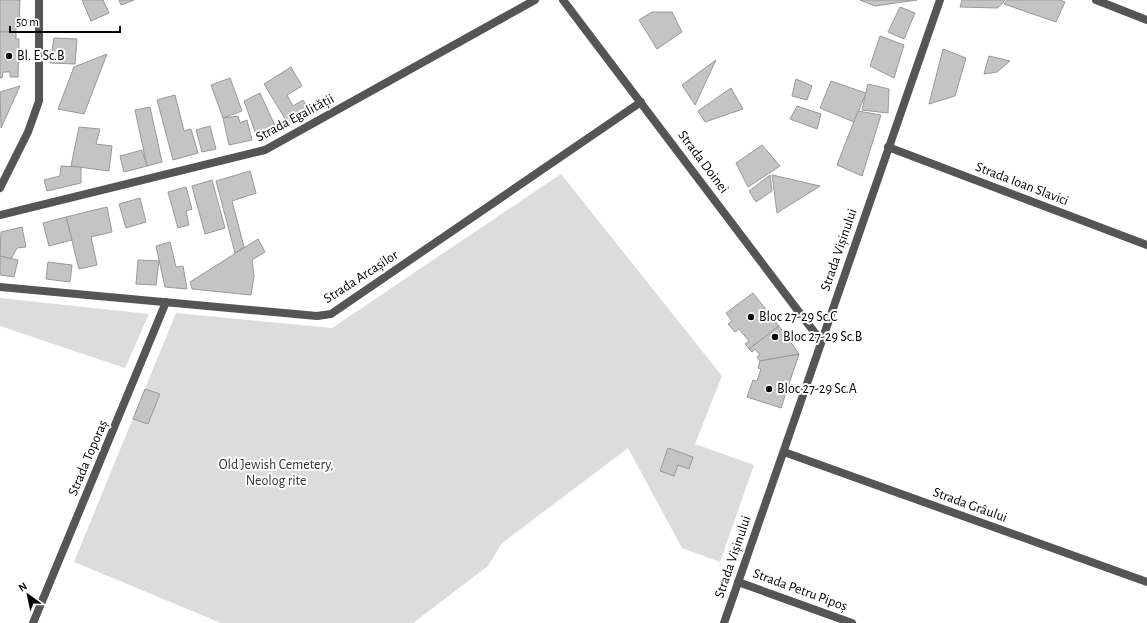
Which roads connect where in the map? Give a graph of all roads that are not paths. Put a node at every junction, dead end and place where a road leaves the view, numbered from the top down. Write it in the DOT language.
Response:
graph roads {
  1 [pos="38,0"];
  2 [pos="535,0"];
  3 [pos="563,0"];
  4 [pos="940,0"];
  5 [pos="1096,0"];
  6 [pos="1147,20"];
  7 [pos="641,102"];
  8 [pos="888,147"];
  9 [pos="0,188"];
  10 [pos="0,215"];
  11 [pos="1147,245"];
  12 [pos="0,287"];
  13 [pos="166,302"];
  14 [pos="821,341"];
  15 [pos="784,452"];
  16 [pos="738,582"];
  17 [pos="1147,582"];
  18 [pos="33,623"];
  19 [pos="724,623"];
  20 [pos="852,623"];
  1 -- 9 [label="street"];
  2 -- 10 [label="street, Strada Egalității"];
  3 -- 7 [label="street, Strada Doinei"];
  4 -- 8 [label="street, Strada Vișinului"];
  5 -- 6 [label="street"];
  7 -- 13 [label="street, Strada Arcașilor"];
  7 -- 14 [label="street, Strada Doinei"];
  8 -- 11 [label="street, Strada Ioan Slavici"];
  8 -- 14 [label="street, Strada Vișinului"];
  12 -- 13 [label="street, Strada Arcașilor"];
  13 -- 18 [label="street, Strada Toporaș"];
  14 -- 15 [label="street, Strada Vișinului"];
  15 -- 16 [label="street, Strada Vișinului"];
  15 -- 17 [label="street, Strada Grâului"];
  16 -- 19 [label="street, Strada Vișinului"];
  16 -- 20 [label="street, Strada Petru Pipoș"];
}
